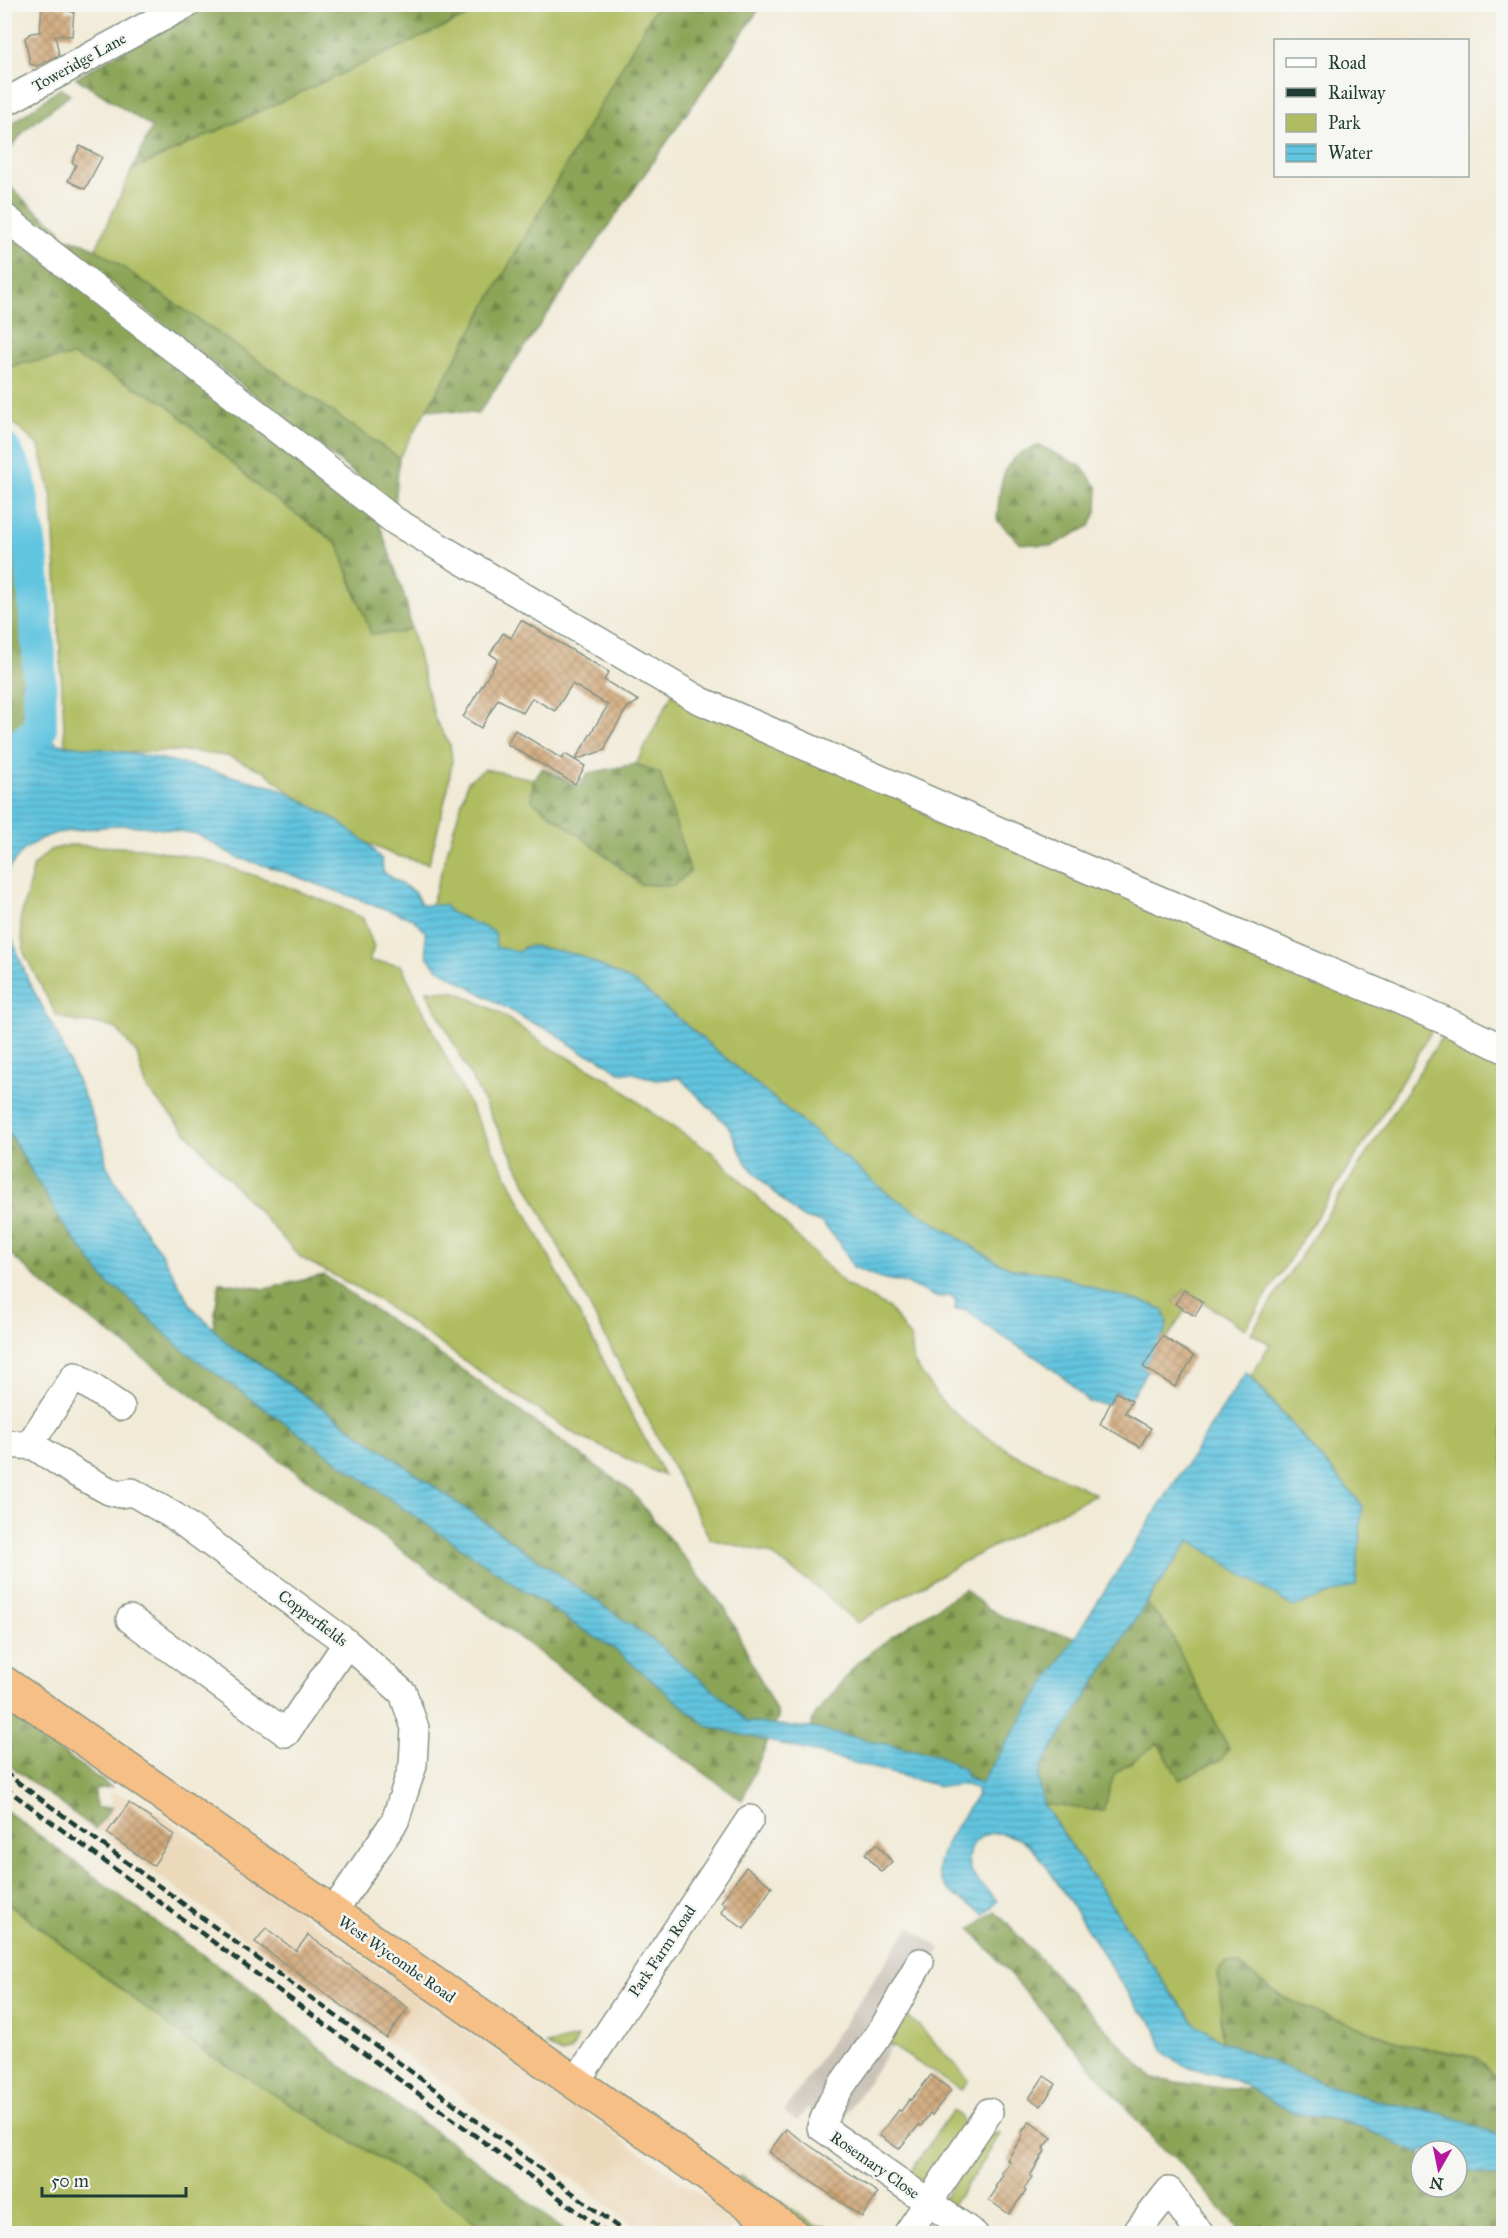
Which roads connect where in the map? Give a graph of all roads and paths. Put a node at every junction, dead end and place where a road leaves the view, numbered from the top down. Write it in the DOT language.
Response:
graph roads {
  1 [pos="175,7"];
  2 [pos="4,104"];
  3 [pos="4,217"];
  4 [pos="1503,1049"];
  5 [pos="121,1407"];
  6 [pos="17,1444"];
  7 [pos="130,1619"];
  8 [pos="347,1643"];
  9 [pos="4,1683"];
  10 [pos="750,1819"];
  11 [pos="332,1914"];
  12 [pos="920,1962"];
  13 [pos="574,2083"];
  14 [pos="989,2112"];
  15 [pos="928,2202"];
  16 [pos="792,2234"];
  17 [pos="907,2234"];
  18 [pos="974,2234"];
  19 [pos="1135,2234"];
  20 [pos="1200,2234"];
  1 -- 2 [label="street, Toweridge Lane"];
  3 -- 4 [label="street"];
  5 -- 6 [label="street"];
  6 -- 8 [label="street, Copperfields"];
  7 -- 8 [label="street"];
  8 -- 11 [label="street, Copperfields"];
  9 -- 11 [label="highway, West Wycombe Road"];
  10 -- 13 [label="street, Park Farm Road"];
  11 -- 13 [label="highway, West Wycombe Road"];
  12 -- 15 [label="street, Rosemary Close"];
  13 -- 16 [label="highway, West Wycombe Road"];
  14 -- 15 [label="street, Rosemary Close"];
  15 -- 17 [label="street, Rosemary Close"];
  15 -- 18 [label="street, Rosemary Close"];
  19 -- 20 [label="street"];
}
